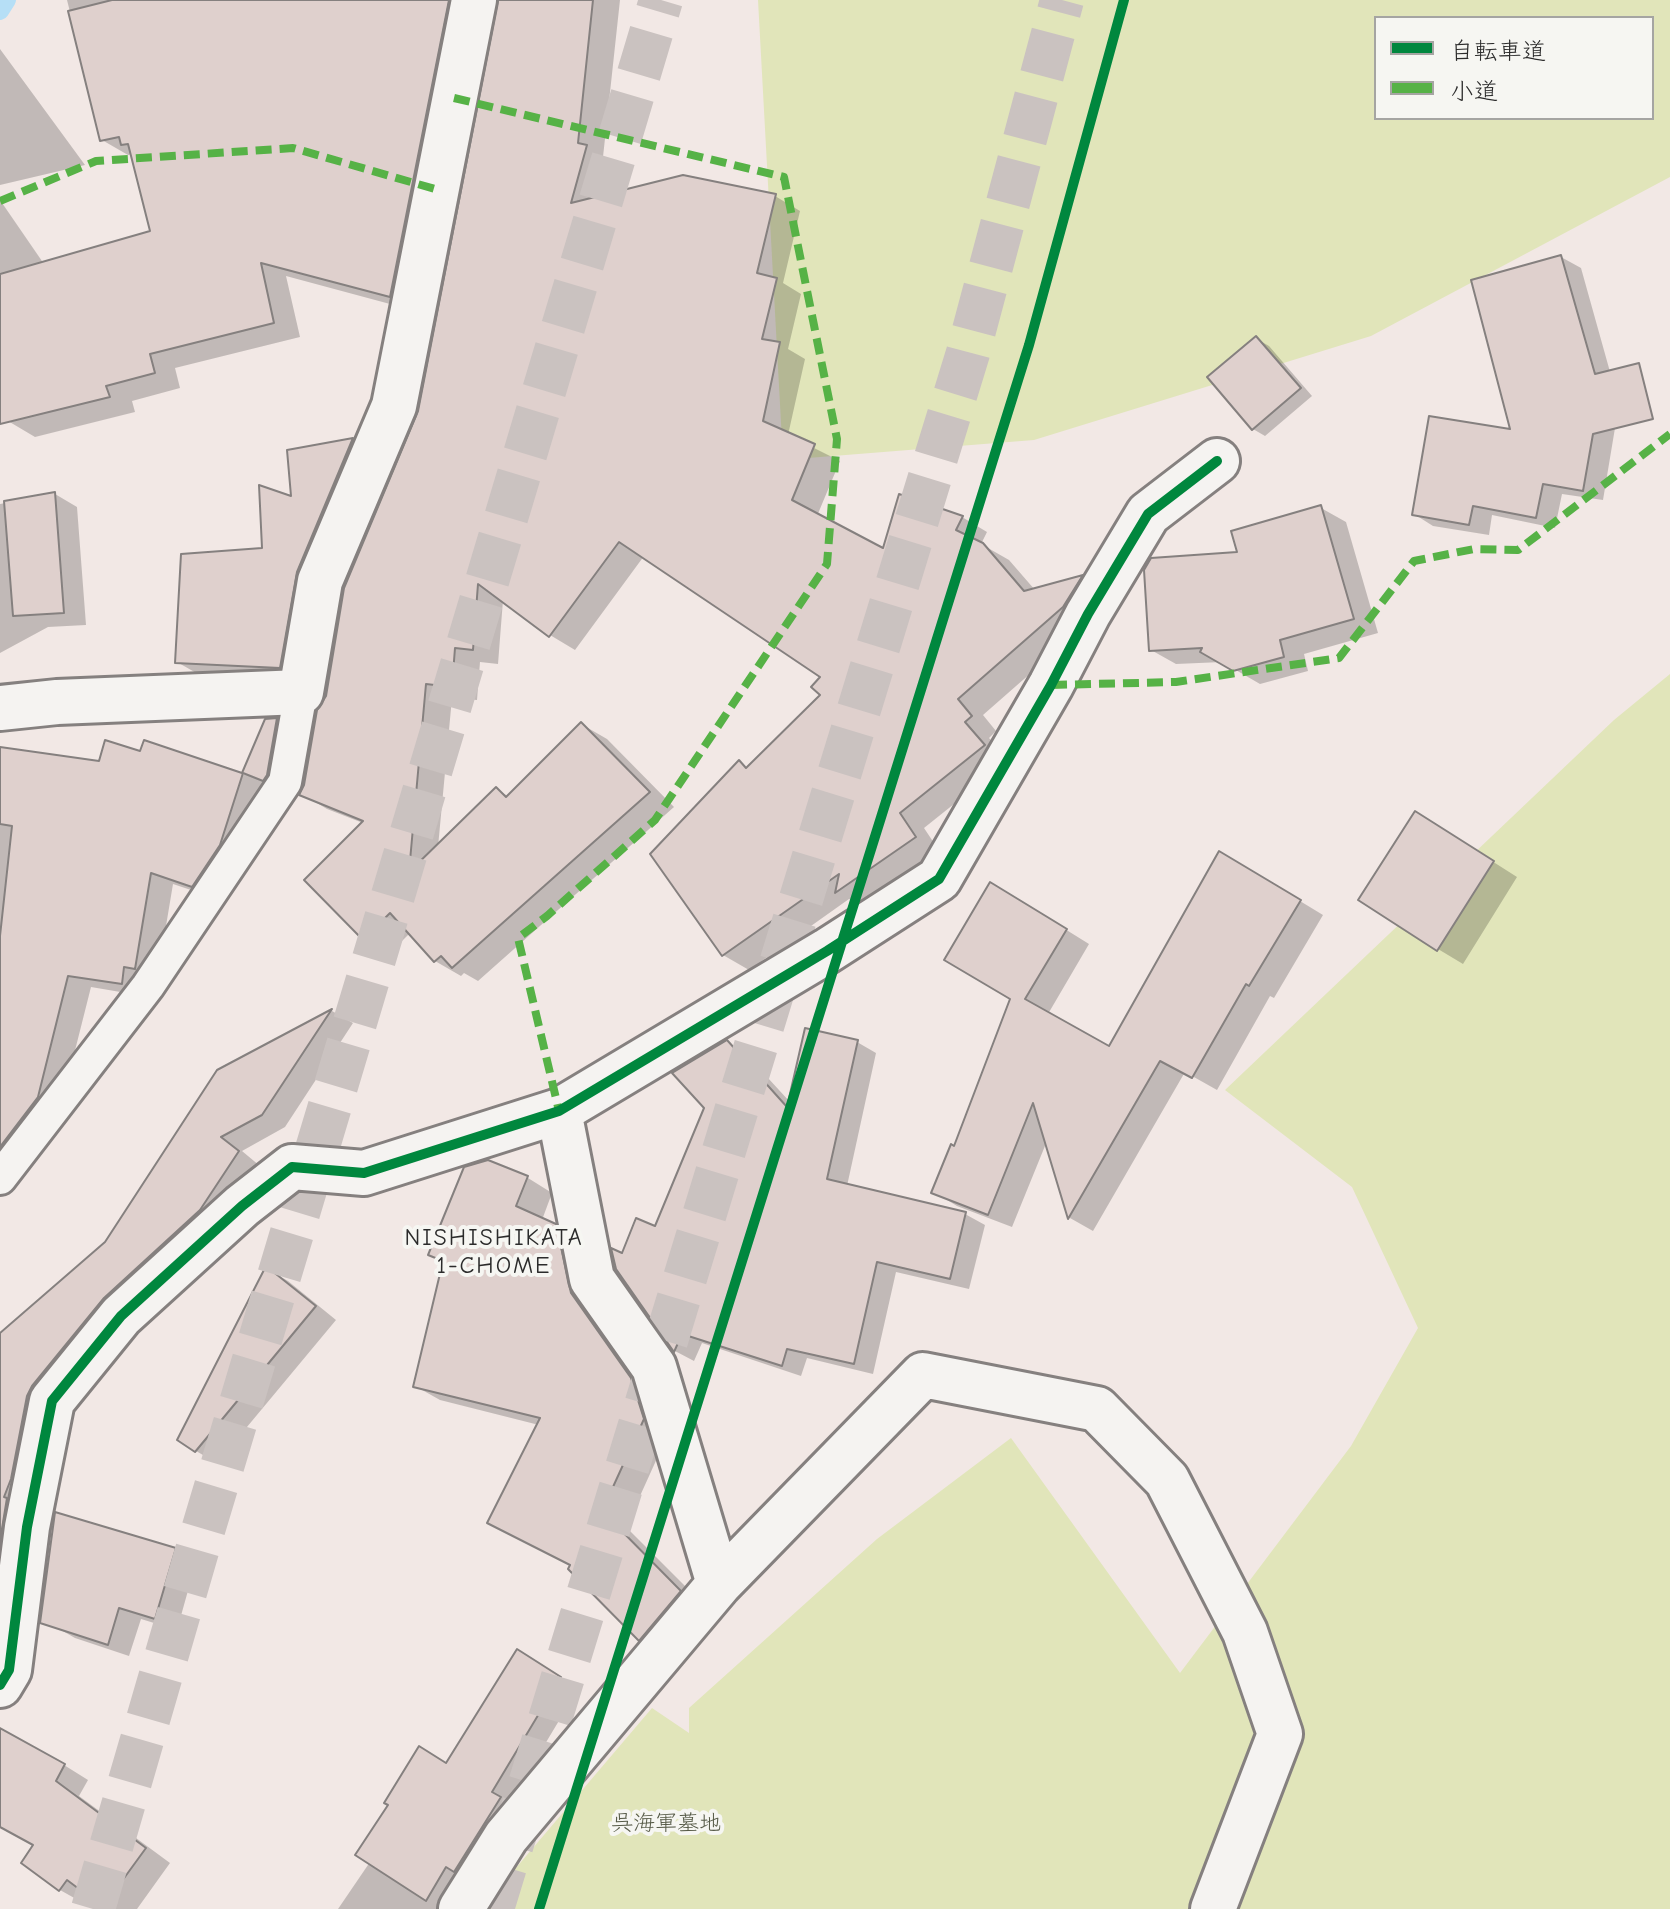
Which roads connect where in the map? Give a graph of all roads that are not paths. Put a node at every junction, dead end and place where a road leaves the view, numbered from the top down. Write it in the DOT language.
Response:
graph roads {
  1 [pos="474,0"];
  2 [pos="1217,461"];
  3 [pos="301,692"];
  4 [pos="0,708"];
  5 [pos="559,1111"];
  6 [pos="0,1178"];
  7 [pos="719,1584"];
  8 [pos="0,1685"];
  9 [pos="461,1909"];
  10 [pos="1213,1909"];
  1 -- 3 [label="street"];
  2 -- 5 [label="street"];
  3 -- 4 [label="street"];
  3 -- 6 [label="lane"];
  5 -- 7 [label="street"];
  5 -- 8 [label="street"];
  7 -- 9 [label="street"];
  7 -- 10 [label="street"];
}
